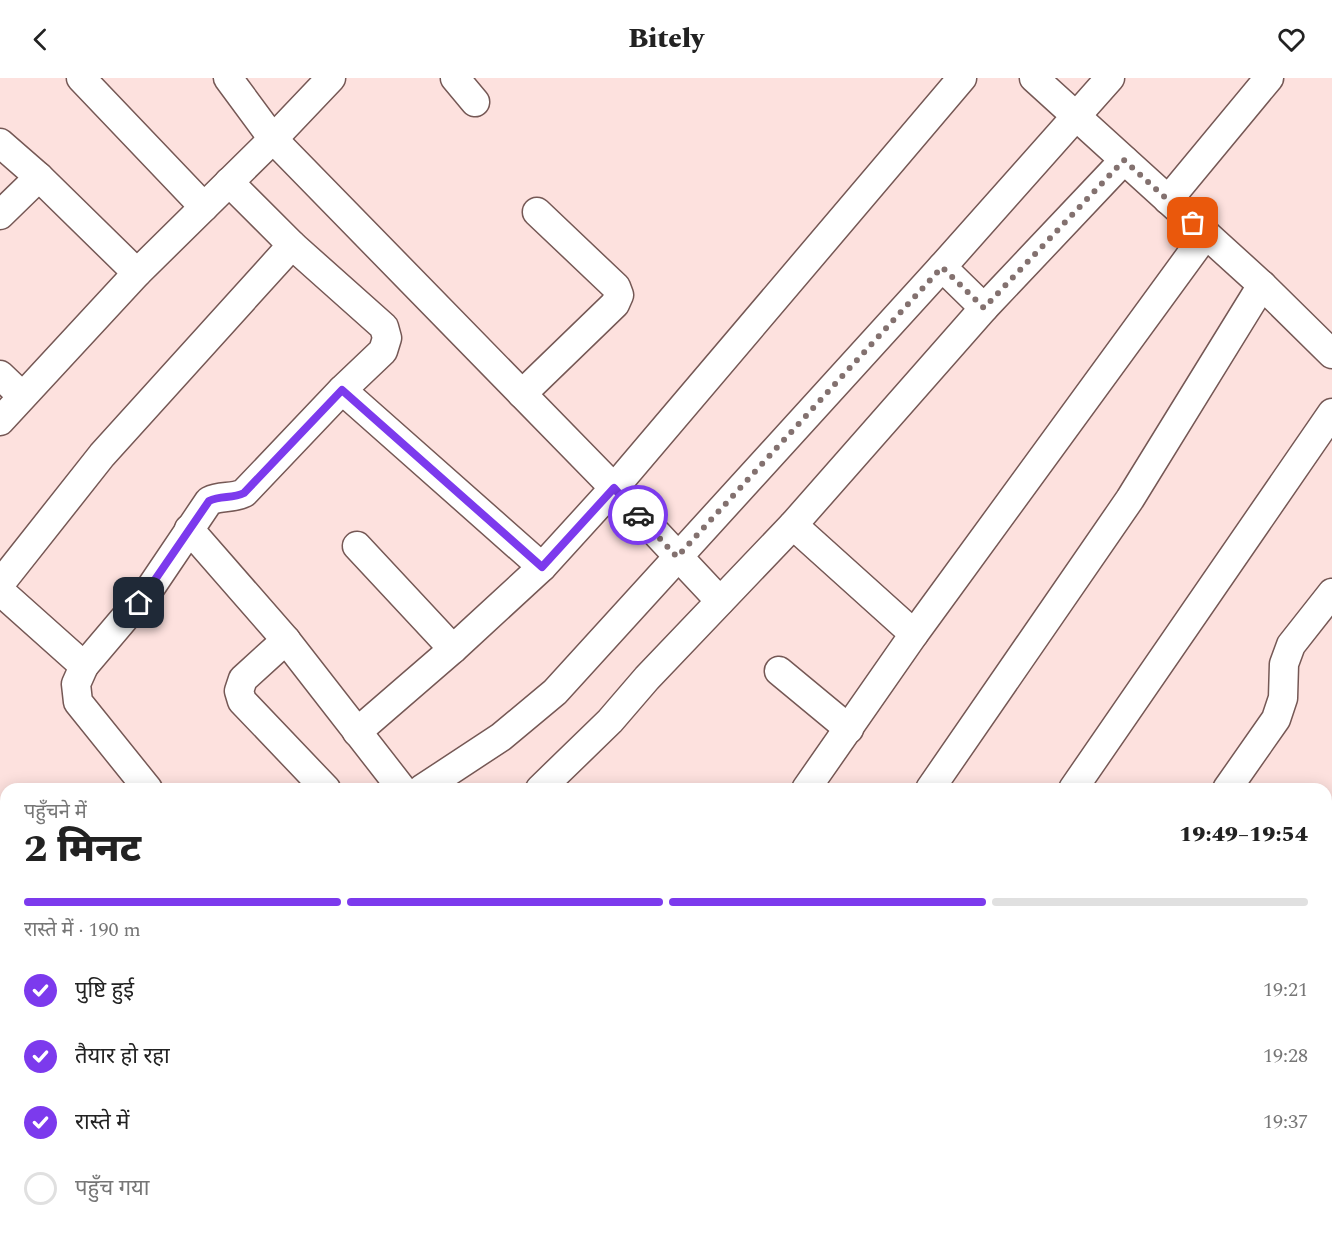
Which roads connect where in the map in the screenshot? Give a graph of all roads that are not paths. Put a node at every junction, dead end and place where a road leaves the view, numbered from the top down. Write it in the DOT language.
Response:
graph roads {
  1 [pos="81,78"];
  2 [pos="228,78"];
  3 [pos="331,78"];
  4 [pos="455,78"];
  5 [pos="962,78"];
  6 [pos="1034,78"];
  7 [pos="1110,78"];
  8 [pos="1269,78"];
  9 [pos="475,102"];
  10 [pos="1076,116"];
  11 [pos="273,139"];
  12 [pos="0,143"];
  13 [pos="1124,160"];
  14 [pos="39,177"];
  15 [pos="229,182"];
  16 [pos="1168,200"];
  17 [pos="204,207"];
  18 [pos="537,212"];
  19 [pos="0,215"];
  20 [pos="1206,234"];
  21 [pos="292,245"];
  22 [pos="942,267"];
  23 [pos="137,273"];
  24 [pos="1262,285"];
  25 [pos="984,308"];
  26 [pos="1330,348"];
  27 [pos="0,375"];
  28 [pos="342,390"];
  29 [pos="522,394"];
  30 [pos="22,396"];
  31 [pos="1332,413"];
  32 [pos="0,421"];
  33 [pos="614,488"];
  34 [pos="793,525"];
  35 [pos="189,529"];
  36 [pos="357,546"];
  37 [pos="677,557"];
  38 [pos="542,567"];
  39 [pos="0,584"];
  40 [pos="0,591"];
  41 [pos="1332,593"];
  42 [pos="720,601"];
  43 [pos="914,634"];
  44 [pos="286,640"];
  45 [pos="453,649"];
  46 [pos="84,666"];
  47 [pos="779,671"];
  48 [pos="849,729"];
  49 [pos="357,732"];
  50 [pos="143,783"];
  51 [pos="320,783"];
  52 [pos="397,783"];
  53 [pos="431,783"];
  54 [pos="546,783"];
  55 [pos="810,783"];
  56 [pos="934,783"];
  57 [pos="1077,783"];
  58 [pos="1231,783"];
  1 -- 17 [label="street"];
  2 -- 11 [label="street"];
  3 -- 11 [label="street"];
  4 -- 9 [label="street"];
  5 -- 33 [label="street"];
  6 -- 10 [label="street"];
  7 -- 10 [label="street"];
  8 -- 16 [label="street"];
  10 -- 13 [label="street"];
  10 -- 22 [label="street"];
  11 -- 15 [label="street"];
  11 -- 29 [label="street"];
  12 -- 14 [label="street"];
  13 -- 16 [label="street"];
  13 -- 25 [label="street"];
  14 -- 19 [label="street"];
  14 -- 23 [label="street"];
  15 -- 17 [label="street"];
  15 -- 21 [label="street"];
  16 -- 20 [label="street"];
  17 -- 23 [label="street"];
  18 -- 29 [label="street"];
  20 -- 24 [label="street"];
  20 -- 43 [label="street"];
  21 -- 28 [label="street"];
  21 -- 39 [label="street"];
  22 -- 25 [label="street"];
  22 -- 37 [label="street"];
  23 -- 30 [label="street"];
  24 -- 26 [label="street"];
  24 -- 56 [label="street"];
  25 -- 34 [label="street"];
  27 -- 30 [label="street"];
  28 -- 35 [label="street"];
  28 -- 38 [label="street"];
  29 -- 33 [label="street"];
  30 -- 32 [label="street"];
  31 -- 57 [label="street"];
  33 -- 37 [label="street"];
  33 -- 38 [label="street"];
  34 -- 42 [label="street"];
  34 -- 43 [label="street"];
  35 -- 44 [label="street"];
  35 -- 46 [label="street"];
  36 -- 45 [label="street"];
  37 -- 42 [label="street"];
  37 -- 53 [label="street"];
  38 -- 45 [label="street"];
  40 -- 46 [label="street"];
  41 -- 58 [label="street"];
  42 -- 54 [label="street"];
  43 -- 48 [label="street"];
  44 -- 49 [label="street"];
  44 -- 51 [label="street"];
  45 -- 49 [label="street"];
  46 -- 50 [label="street"];
  47 -- 48 [label="street"];
  48 -- 55 [label="street"];
  49 -- 52 [label="street"];
}
